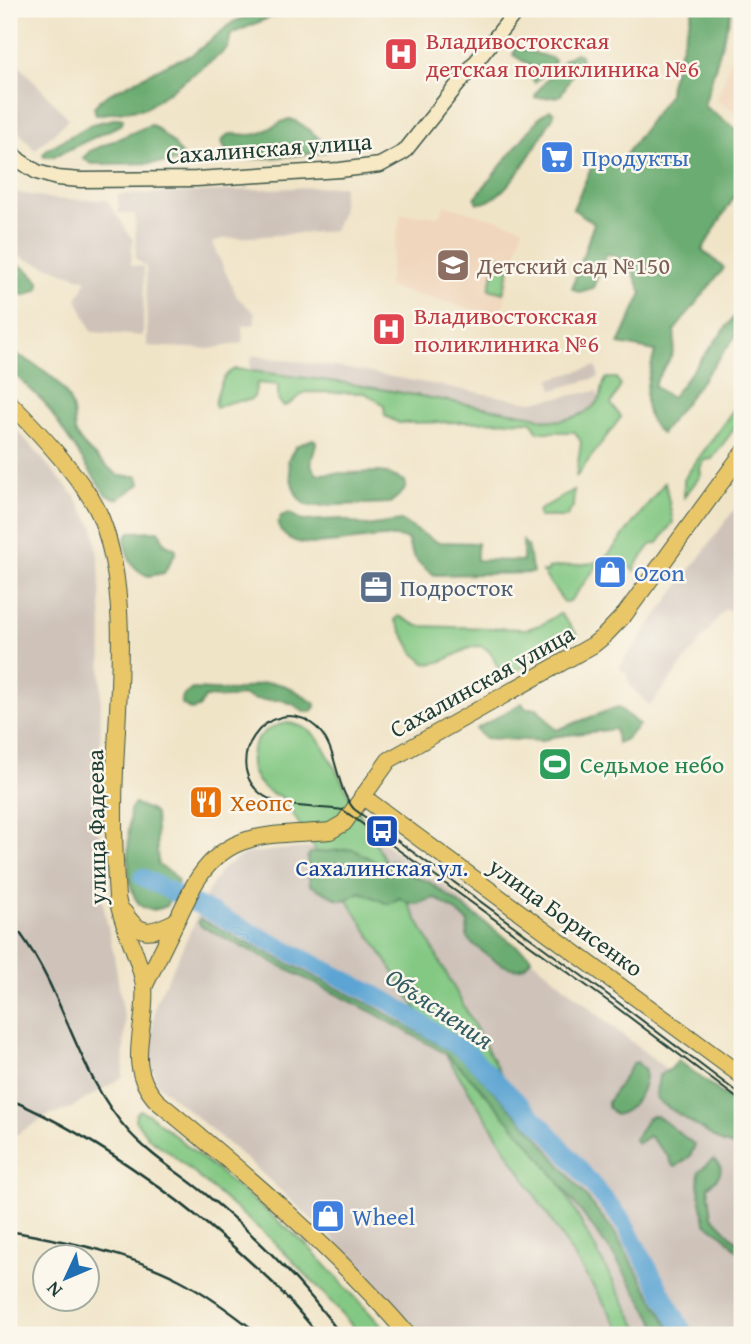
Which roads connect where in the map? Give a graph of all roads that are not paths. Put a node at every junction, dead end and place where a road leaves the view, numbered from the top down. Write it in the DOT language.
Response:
graph roads {
  1 [pos="518,9"];
  2 [pos="9,150"];
  3 [pos="9,402"];
  4 [pos="742,454"];
  5 [pos="362,796"];
  6 [pos="117,897"];
  7 [pos="174,922"];
  8 [pos="144,987"];
  9 [pos="742,1076"];
  10 [pos="408,1335"];
  1 -- 2 [label="main road, Сахалинская улица"];
  3 -- 6 [label="main road, улица Фадеева"];
  4 -- 5 [label="main road, Сахалинская улица"];
  5 -- 7 [label="main road, Сахалинская улица"];
  5 -- 9 [label="main road, улица Борисенко"];
  6 -- 7 [label="main road"];
  6 -- 8 [label="main road, улица Фадеева"];
  7 -- 8 [label="main road, Сахалинская улица"];
  8 -- 10 [label="main road, улица Фадеева"];
}
